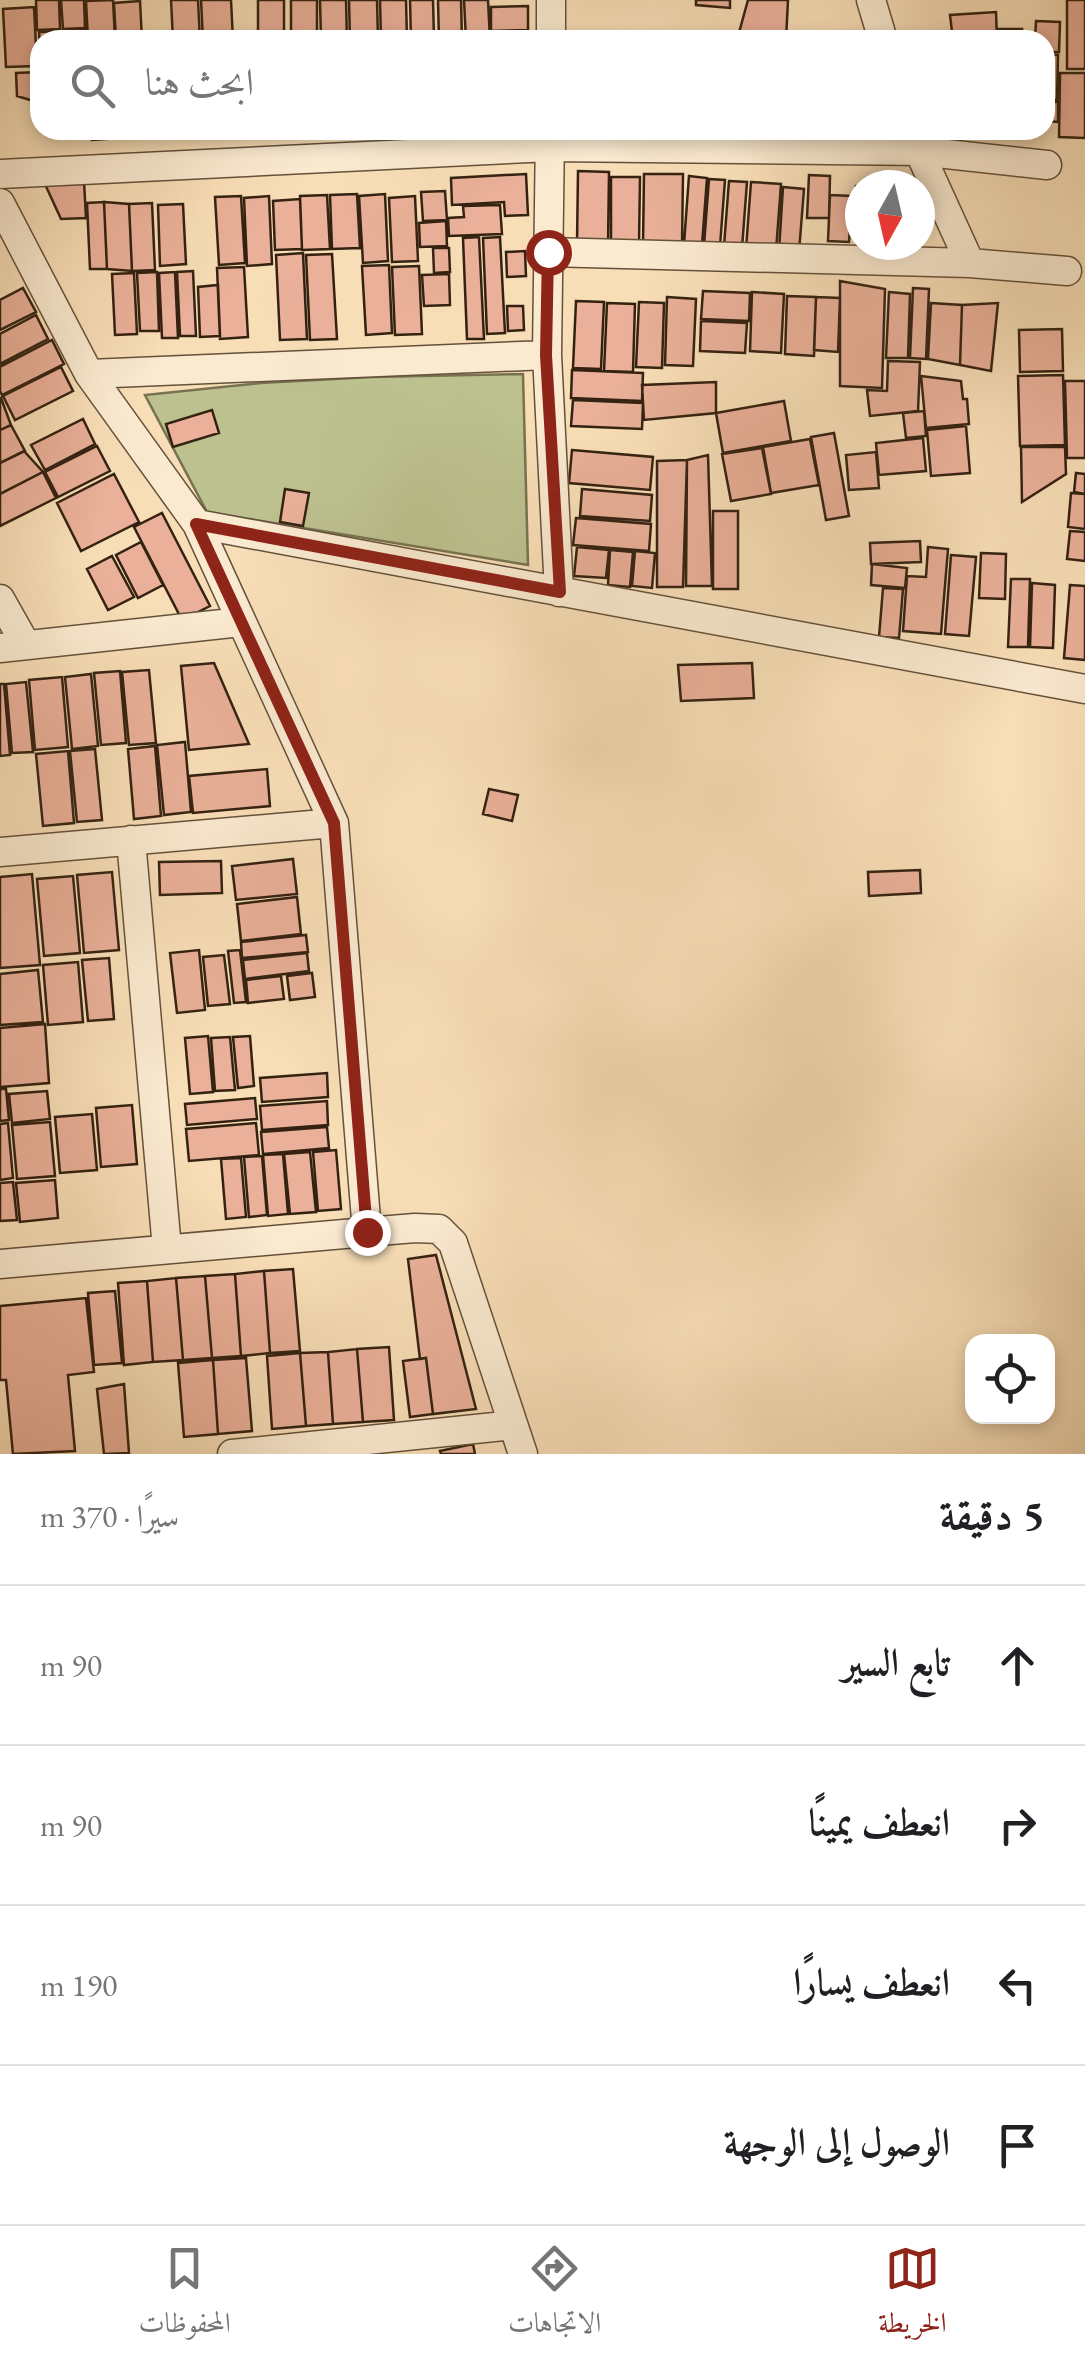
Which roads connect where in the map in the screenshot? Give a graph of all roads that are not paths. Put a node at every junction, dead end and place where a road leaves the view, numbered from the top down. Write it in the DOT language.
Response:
graph roads {
  1 [pos="551,0"];
  2 [pos="870,0"];
  3 [pos="551,30"];
  4 [pos="880,30"];
  5 [pos="534,140"];
  6 [pos="550,140"];
  7 [pos="916,140"];
  8 [pos="1047,165"];
  9 [pos="0,174"];
  10 [pos="0,203"];
  11 [pos="548,252"];
  12 [pos="970,264"];
  13 [pos="1067,270"];
  14 [pos="546,355"];
  15 [pos="89,374"];
  16 [pos="196,524"];
  17 [pos="560,592"];
  18 [pos="0,599"];
  19 [pos="241,622"];
  20 [pos="13,646"];
  21 [pos="1085,689"];
  22 [pos="334,823"];
  23 [pos="131,840"];
  24 [pos="0,852"];
  25 [pos="367,1232"];
  26 [pos="168,1249"];
  27 [pos="0,1264"];
  28 [pos="513,1425"];
  29 [pos="310,1450"];
  30 [pos="232,1454"];
  31 [pos="523,1454"];
  1 -- 3 [label="street"];
  2 -- 4 [label="street"];
  5 -- 9 [label="street"];
  6 -- 11 [label="street"];
  7 -- 8 [label="street"];
  7 -- 12 [label="street"];
  10 -- 15 [label="street"];
  11 -- 12 [label="street"];
  11 -- 14 [label="street"];
  12 -- 13 [label="street"];
  14 -- 15 [label="street"];
  14 -- 17 [label="street"];
  15 -- 16 [label="street"];
  16 -- 17 [label="street"];
  16 -- 19 [label="street"];
  17 -- 21 [label="street"];
  18 -- 20 [label="street"];
  19 -- 20 [label="street"];
  19 -- 22 [label="street"];
  22 -- 23 [label="street"];
  22 -- 25 [label="street"];
  23 -- 24 [label="street"];
  23 -- 26 [label="street"];
  25 -- 26 [label="street"];
  25 -- 28 [label="street"];
  26 -- 27 [label="street"];
  28 -- 29 [label="street"];
  28 -- 31 [label="street"];
  29 -- 30 [label="street"];
}
